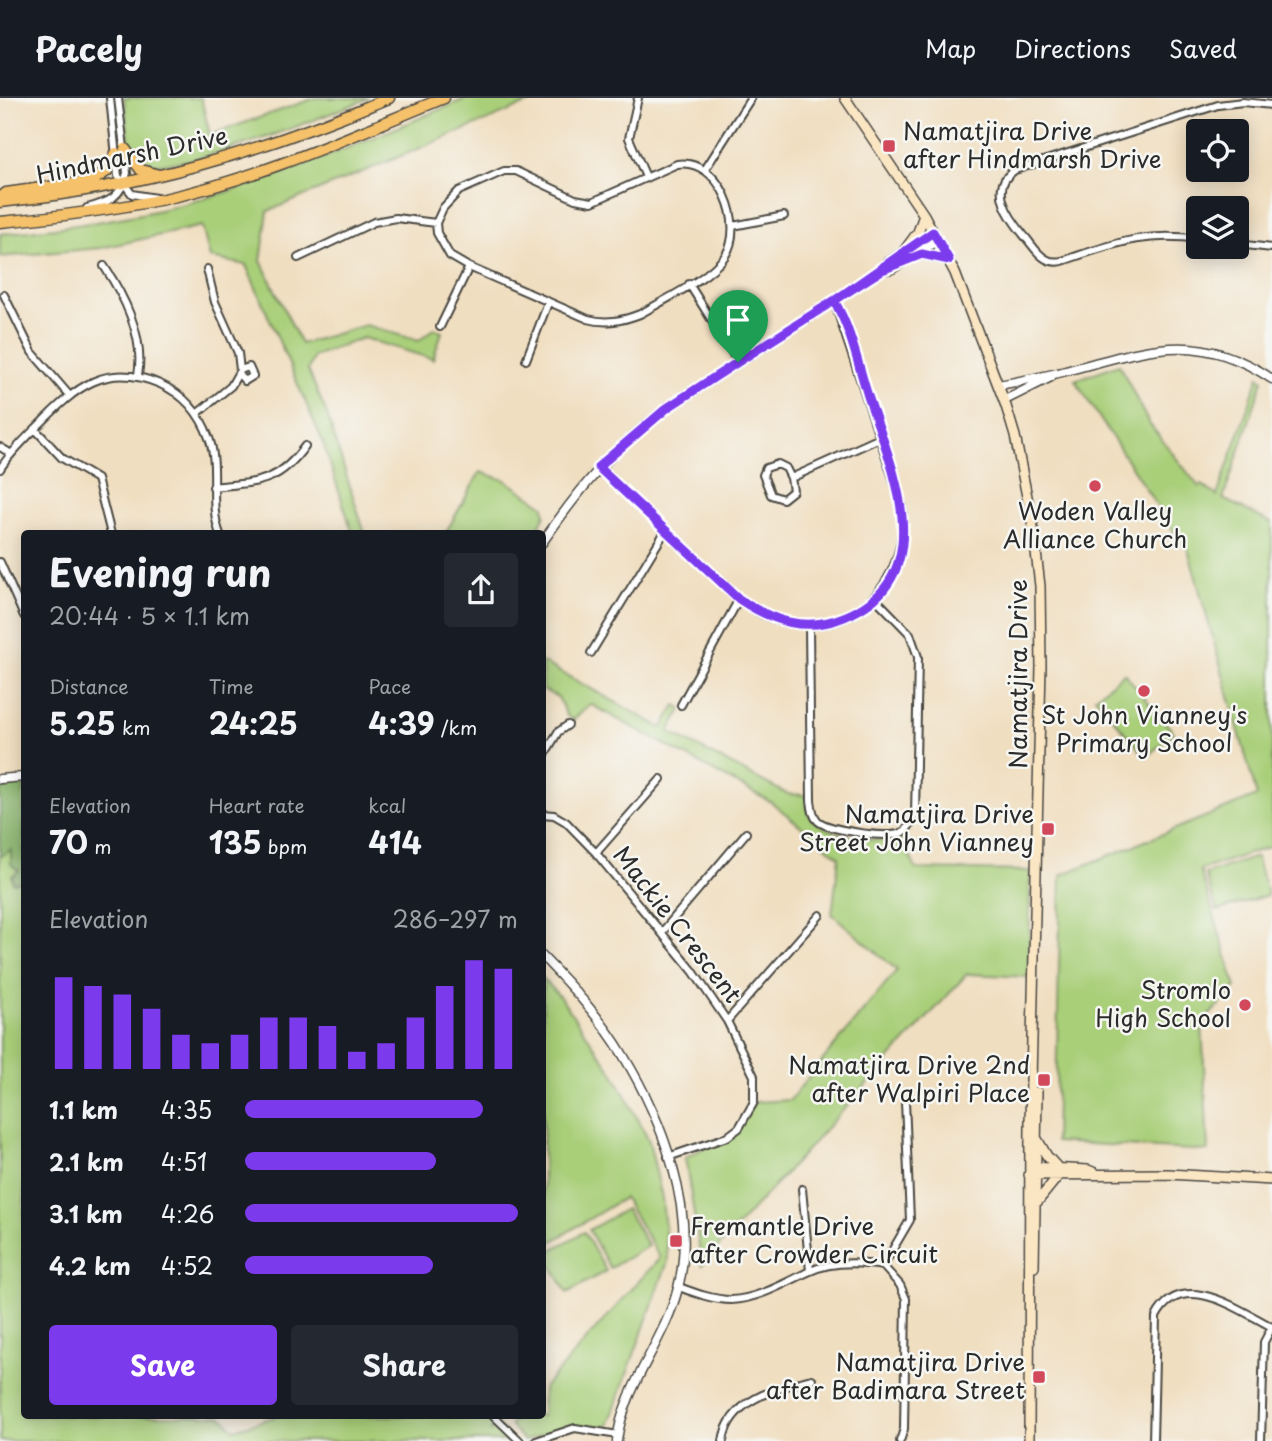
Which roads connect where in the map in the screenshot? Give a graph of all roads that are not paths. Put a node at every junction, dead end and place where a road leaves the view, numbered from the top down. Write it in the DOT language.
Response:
graph roads {
  1 [pos="110,98"];
  2 [pos="118,98"];
  3 [pos="389,98"];
  4 [pos="444,98"];
  5 [pos="638,98"];
  6 [pos="751,98"];
  7 [pos="845,98"];
  8 [pos="1272,105"];
  9 [pos="120,151"];
  10 [pos="706,168"];
  11 [pos="164,175"];
  12 [pos="646,177"];
  13 [pos="124,184"];
  14 [pos="165,198"];
  15 [pos="0,200"];
  16 [pos="65,215"];
  17 [pos="924,215"];
  18 [pos="784,216"];
  19 [pos="0,222"];
  20 [pos="436,223"];
  21 [pos="733,226"];
  22 [pos="935,236"];
  23 [pos="1186,237"];
  24 [pos="1249,245"];
  25 [pos="1272,248"];
  26 [pos="906,255"];
  27 [pos="298,258"];
  28 [pos="949,260"];
  29 [pos="104,265"];
  30 [pos="469,267"];
  31 [pos="207,269"];
  32 [pos="689,284"];
  33 [pos="4,295"];
  34 [pos="834,301"];
  35 [pos="548,303"];
  36 [pos="440,327"];
  37 [pos="526,360"];
  38 [pos="738,362"];
  39 [pos="1059,373"];
  40 [pos="138,375"];
  41 [pos="1272,379"];
  42 [pos="999,385"];
  43 [pos="69,394"];
  44 [pos="1005,400"];
  45 [pos="198,413"];
  46 [pos="35,429"];
  47 [pos="882,437"];
  48 [pos="305,446"];
  49 [pos="0,447"];
  50 [pos="10,453"];
  51 [pos="598,467"];
  52 [pos="0,469"];
  53 [pos="791,478"];
  54 [pos="213,486"];
  55 [pos="110,530"];
  56 [pos="218,530"];
  57 [pos="666,530"];
  58 [pos="546,538"];
  59 [pos="0,562"];
  60 [pos="875,598"];
  61 [pos="739,599"];
  62 [pos="21,609"];
  63 [pos="808,625"];
  64 [pos="591,653"];
  65 [pos="681,705"];
  66 [pos="568,726"];
  67 [pos="546,753"];
  68 [pos="21,777"];
  69 [pos="0,779"];
  70 [pos="661,779"];
  71 [pos="546,815"];
  72 [pos="746,833"];
  73 [pos="596,853"];
  74 [pos="820,915"];
  75 [pos="663,931"];
  76 [pos="546,960"];
  77 [pos="727,1021"];
  78 [pos="1033,1085"];
  79 [pos="905,1101"];
  80 [pos="1037,1137"];
  81 [pos="668,1157"];
  82 [pos="1033,1171"];
  83 [pos="1059,1172"];
  84 [pos="1272,1181"];
  85 [pos="803,1189"];
  86 [pos="1036,1203"];
  87 [pos="883,1266"];
  88 [pos="810,1271"];
  89 [pos="1031,1284"];
  90 [pos="679,1287"];
  91 [pos="1272,1327"];
  92 [pos="812,1379"];
  93 [pos="497,1419"];
  94 [pos="617,1438"];
  95 [pos="520,1441"];
  96 [pos="536,1441"];
  97 [pos="723,1441"];
  98 [pos="900,1441"];
  99 [pos="1028,1441"];
  100 [pos="1153,1441"];
  101 [pos="1261,1441"];
  1 -- 9 [label="street"];
  2 -- 9 [label="street"];
  3 -- 11 [label="main road, Hindmarsh Drive"];
  4 -- 14 [label="main road, Hindmarsh Drive"];
  5 -- 12 [label="street"];
  6 -- 10 [label="street"];
  7 -- 17 [label="main road, Namatjira Drive"];
  8 -- 23 [label="street"];
  9 -- 11 [label="main road"];
  9 -- 13 [label="street"];
  9 -- 15 [label="main road"];
  10 -- 12 [label="street"];
  10 -- 21 [label="street"];
  11 -- 13 [label="main road, Hindmarsh Drive"];
  12 -- 20 [label="street"];
  13 -- 14 [label="street"];
  13 -- 15 [label="main road, Hindmarsh Drive"];
  13 -- 16 [label="street"];
  14 -- 16 [label="main road, Hindmarsh Drive"];
  16 -- 19 [label="main road, Hindmarsh Drive"];
  17 -- 22 [label="main road, Namatjira Drive"];
  17 -- 26 [label="main road"];
  18 -- 21 [label="street"];
  20 -- 27 [label="street"];
  20 -- 30 [label="street"];
  21 -- 32 [label="street"];
  22 -- 26 [label="street"];
  22 -- 28 [label="main road, Namatjira Drive"];
  24 -- 25 [label="street"];
  26 -- 28 [label="main road"];
  26 -- 34 [label="street"];
  28 -- 42 [label="main road, Namatjira Drive"];
  29 -- 40 [label="street"];
  30 -- 35 [label="street"];
  30 -- 36 [label="street"];
  31 -- 45 [label="street"];
  32 -- 35 [label="street"];
  32 -- 38 [label="street"];
  33 -- 43 [label="street"];
  34 -- 38 [label="street"];
  34 -- 47 [label="street"];
  35 -- 37 [label="street"];
  38 -- 51 [label="street"];
  39 -- 41 [label="street"];
  39 -- 42 [label="street"];
  39 -- 44 [label="street"];
  40 -- 43 [label="street"];
  40 -- 45 [label="street"];
  42 -- 44 [label="main road, Namatjira Drive"];
  43 -- 46 [label="street"];
  44 -- 78 [label="main road, Namatjira Drive"];
  45 -- 54 [label="street"];
  46 -- 50 [label="street"];
  46 -- 55 [label="street"];
  47 -- 53 [label="street"];
  47 -- 60 [label="street"];
  48 -- 54 [label="street"];
  49 -- 50 [label="street"];
  50 -- 52 [label="street"];
  51 -- 57 [label="street"];
  51 -- 58 [label="street"];
  53 -- 53 [label="street"];
  54 -- 56 [label="street"];
  57 -- 61 [label="street"];
  57 -- 64 [label="street"];
  59 -- 62 [label="street"];
  60 -- 63 [label="street"];
  60 -- 63 [label="street"];
  61 -- 63 [label="street"];
  61 -- 65 [label="street"];
  66 -- 67 [label="street"];
  68 -- 69 [label="street"];
  70 -- 73 [label="street"];
  71 -- 73 [label="street, Mackie Crescent"];
  72 -- 75 [label="street"];
  73 -- 75 [label="street, Mackie Crescent"];
  74 -- 77 [label="street"];
  75 -- 77 [label="street, Mackie Crescent"];
  76 -- 81 [label="street"];
  77 -- 81 [label="street, Mackie Crescent"];
  78 -- 80 [label="main road, Namatjira Drive"];
  78 -- 82 [label="main road, Namatjira Drive"];
  79 -- 87 [label="street"];
  80 -- 82 [label="main road, Namatjira Drive"];
  80 -- 83 [label="main road"];
  81 -- 90 [label="street"];
  82 -- 83 [label="main road"];
  82 -- 86 [label="main road, Namatjira Drive"];
  82 -- 89 [label="main road, Namatjira Drive"];
  83 -- 84 [label="main road"];
  83 -- 86 [label="main road"];
  85 -- 88 [label="street"];
  86 -- 89 [label="main road, Namatjira Drive"];
  87 -- 88 [label="street"];
  87 -- 98 [label="street"];
  88 -- 90 [label="street"];
  89 -- 99 [label="main road, Namatjira Drive"];
  90 -- 94 [label="street"];
  91 -- 100 [label="street"];
  91 -- 101 [label="street"];
  92 -- 97 [label="street"];
  93 -- 95 [label="street"];
  94 -- 96 [label="street"];
}
